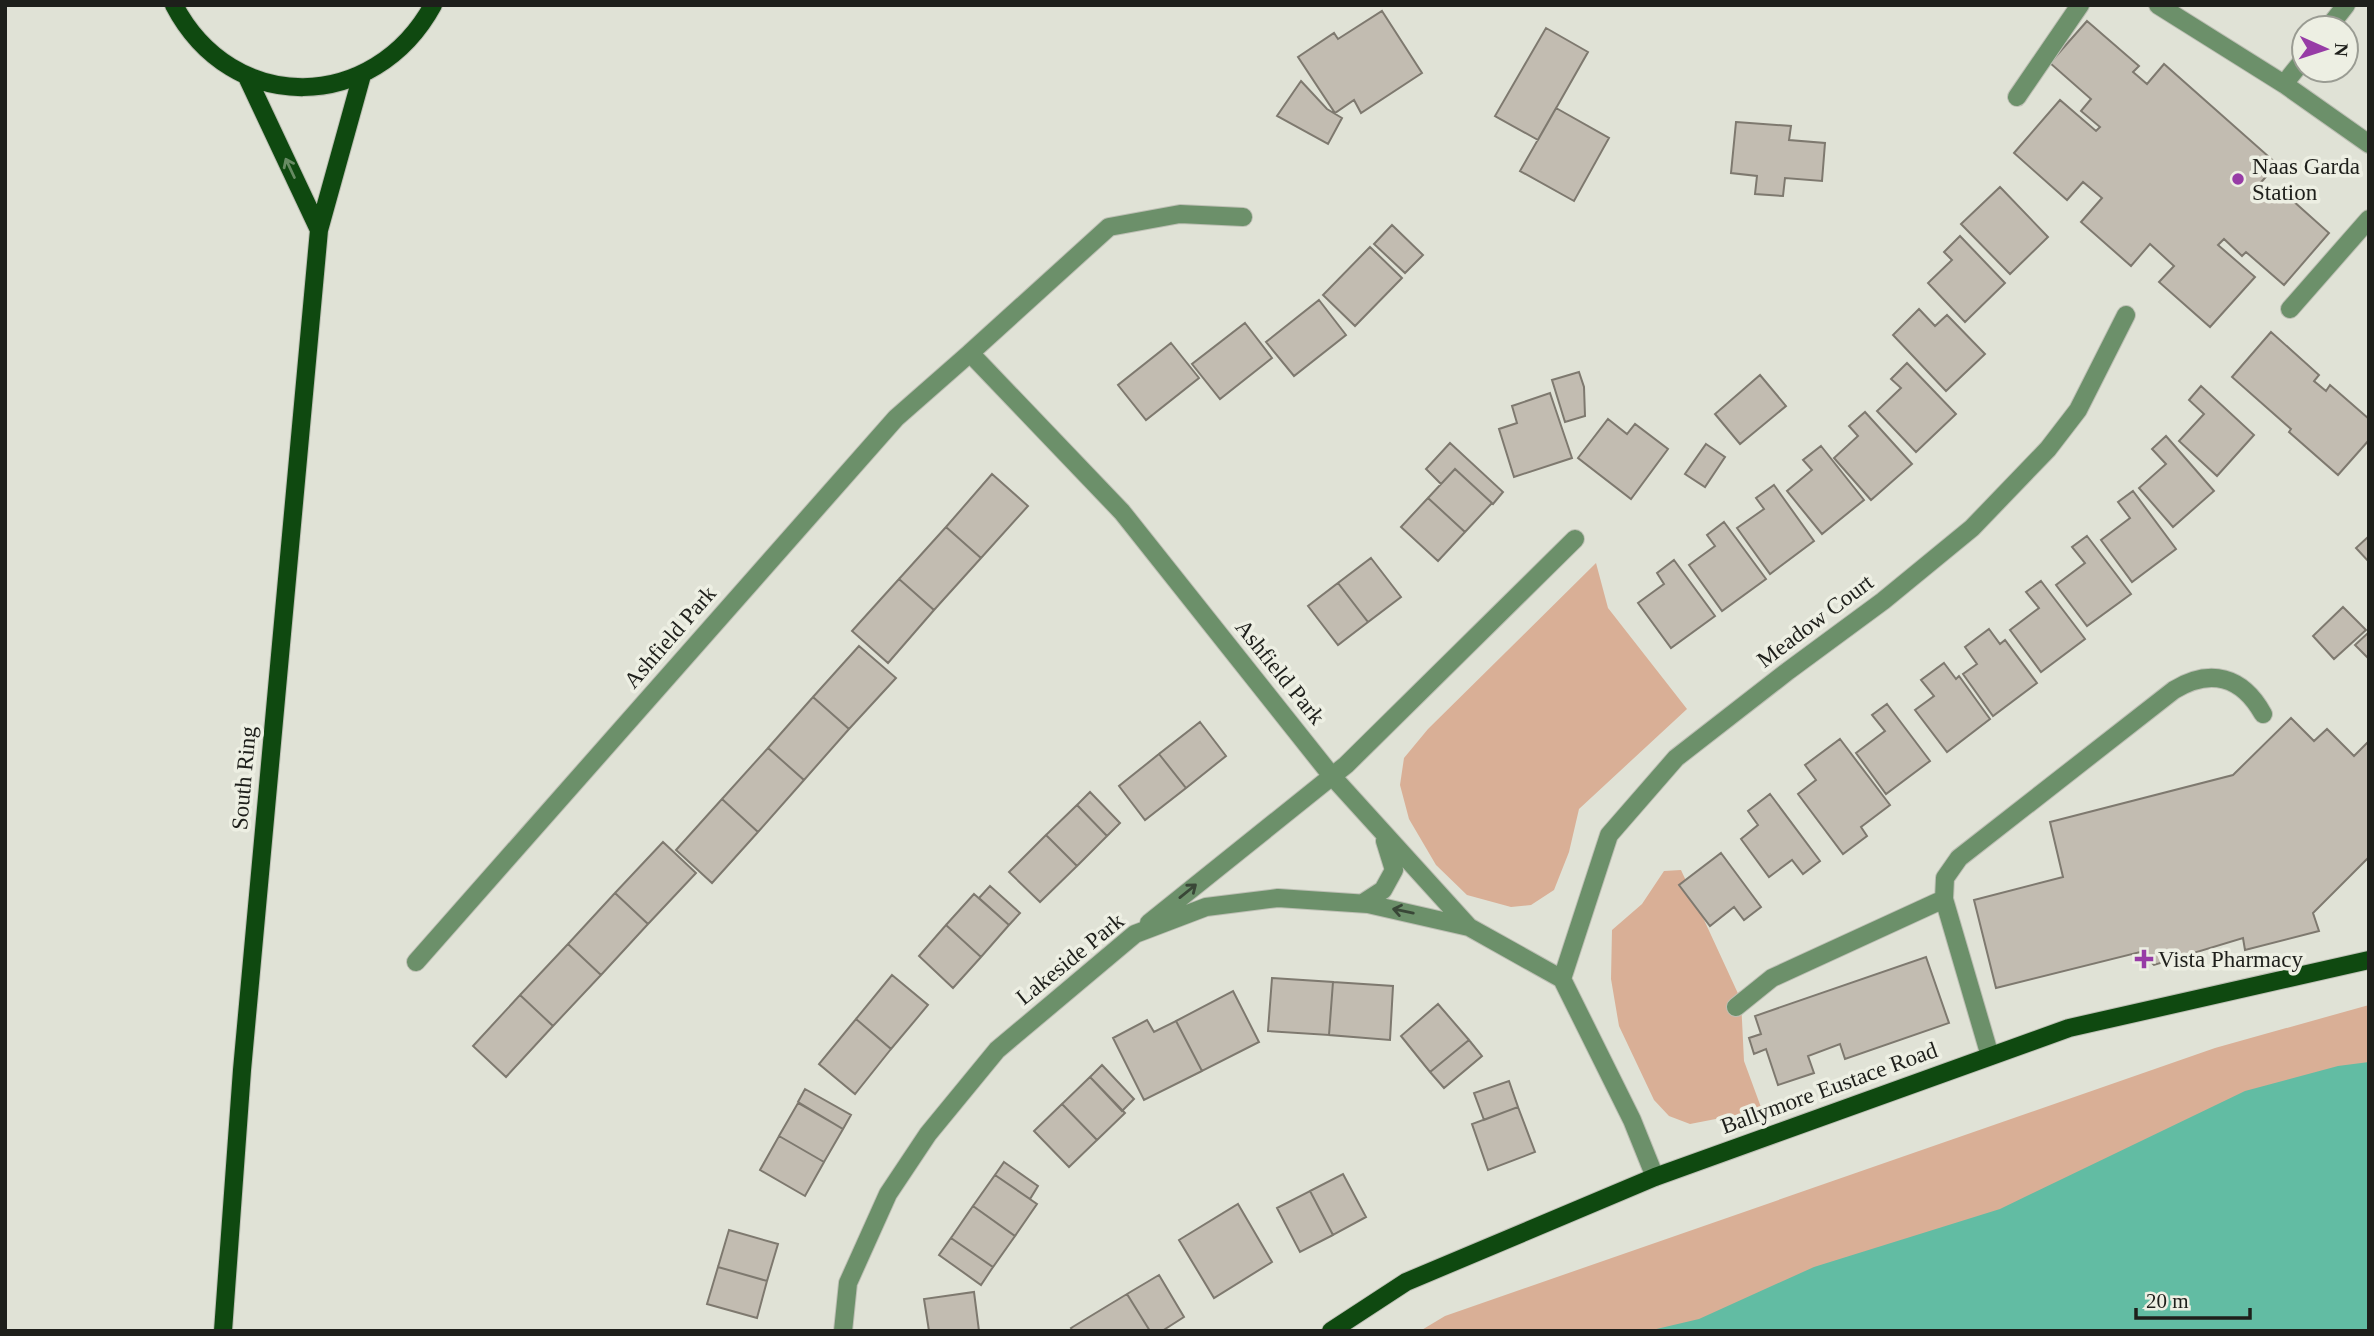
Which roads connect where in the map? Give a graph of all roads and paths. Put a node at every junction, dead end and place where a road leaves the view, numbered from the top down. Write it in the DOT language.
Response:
graph roads {
  1 [pos="174,5"];
  2 [pos="2080,5"];
  3 [pos="2158,5"];
  4 [pos="434,6"];
  5 [pos="362,75"];
  6 [pos="2290,76"];
  7 [pos="247,77"];
  8 [pos="2284,84"];
  9 [pos="2017,97"];
  10 [pos="2369,144"];
  11 [pos="1242,218"];
  12 [pos="2369,219"];
  13 [pos="319,230"];
  14 [pos="2290,309"];
  15 [pos="2126,315"];
  16 [pos="970,353"];
  17 [pos="1575,539"];
  18 [pos="2263,714"];
  19 [pos="1331,775"];
  20 [pos="1383,834"];
  21 [pos="1944,899"];
  22 [pos="1363,903"];
  23 [pos="1469,928"];
  24 [pos="1136,934"];
  25 [pos="2369,960"];
  26 [pos="416,962"];
  27 [pos="1562,979"];
  28 [pos="1736,1007"];
  29 [pos="1990,1056"];
  30 [pos="1655,1177"];
  31 [pos="223,1331"];
  32 [pos="843,1331"];
  33 [pos="1331,1331"];
  1 -- 7 [label="main road"];
  2 -- 9 [label="street"];
  3 -- 8 [label="street"];
  4 -- 5 [label="main road"];
  5 -- 7 [label="main road"];
  5 -- 13 [label="main road, South Ring"];
  6 -- 8 [label="street"];
  13 -- 7 [label="main road, one-way"];
  8 -- 10 [label="street"];
  11 -- 16 [label="street, Ashfield Park"];
  12 -- 14 [label="street"];
  13 -- 31 [label="main road, South Ring"];
  15 -- 27 [label="street, Meadow Court"];
  16 -- 19 [label="street, Ashfield Park"];
  16 -- 26 [label="street, Ashfield Park"];
  17 -- 19 [label="street"];
  18 -- 21 [label="street"];
  19 -- 20 [label="street, Ashfield Park"];
  24 -- 19 [label="street, one-way"];
  20 -- 22 [label="street"];
  20 -- 23 [label="street, Ashfield Park"];
  21 -- 28 [label="street"];
  21 -- 29 [label="street"];
  23 -- 22 [label="street, Lakeside Park, one-way"];
  22 -- 24 [label="street, Lakeside Park"];
  23 -- 27 [label="street, Lakeside Park"];
  24 -- 32 [label="street, Lakeside Park"];
  25 -- 29 [label="main road, Ballymore Eustace Road"];
  27 -- 30 [label="street"];
  29 -- 30 [label="main road, Ballymore Eustace Road"];
  30 -- 33 [label="main road, Ballymore Eustace Road"];
}
